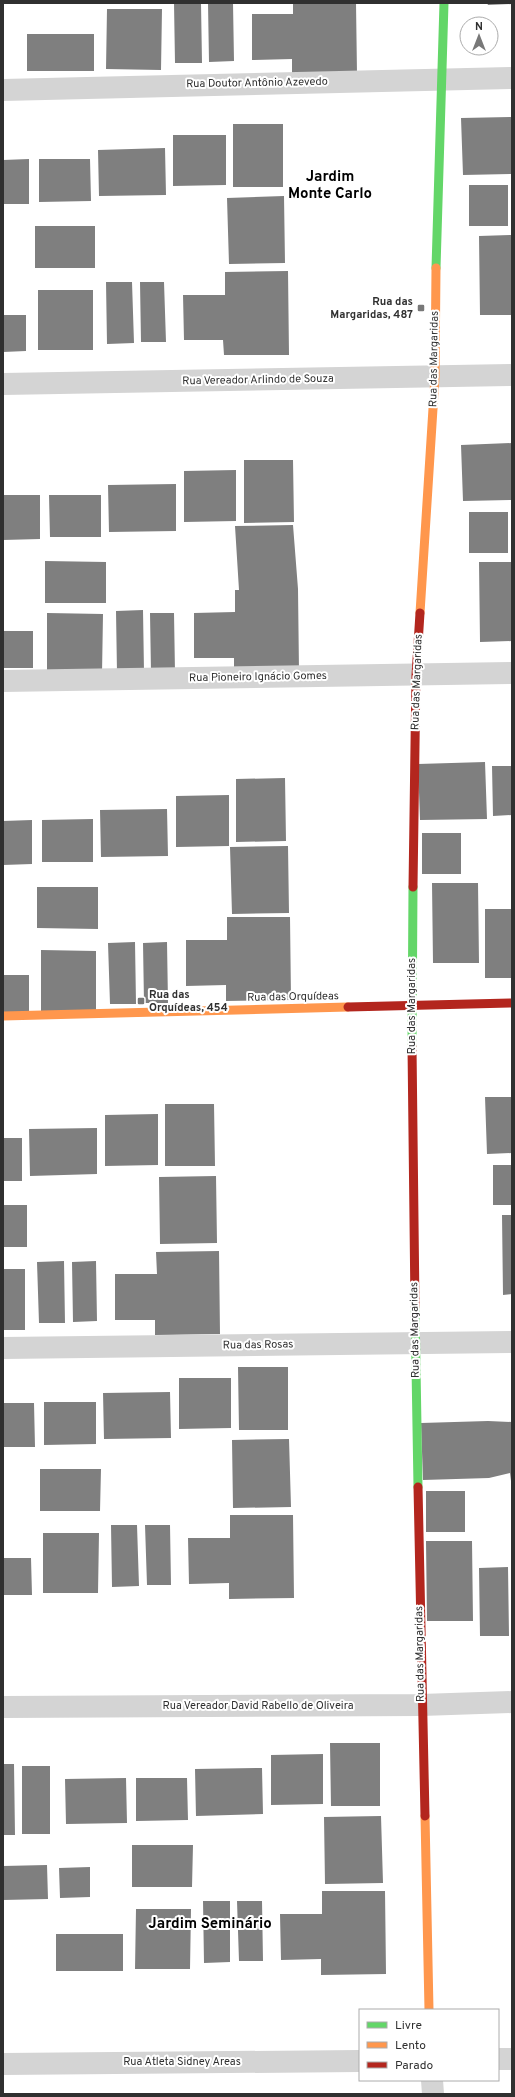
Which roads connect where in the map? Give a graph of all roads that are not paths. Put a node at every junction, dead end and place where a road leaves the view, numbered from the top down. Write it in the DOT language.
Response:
graph roads {
  1 [pos="444,3"];
  2 [pos="512,78"];
  3 [pos="442,79"];
  4 [pos="3,90"];
  5 [pos="512,375"];
  6 [pos="435,377"];
  7 [pos="3,384"];
  8 [pos="512,673"];
  9 [pos="416,675"];
  10 [pos="3,681"];
  11 [pos="512,1003"];
  12 [pos="412,1006"];
  13 [pos="3,1016"];
  14 [pos="512,1342"];
  15 [pos="415,1344"];
  16 [pos="3,1348"];
  17 [pos="512,1702"];
  18 [pos="421,1705"];
  19 [pos="3,1707"];
  20 [pos="429,2009"];
  21 [pos="512,2059"];
  22 [pos="499,2060"];
  23 [pos="359,2061"];
  24 [pos="3,2064"];
  25 [pos="432,2081"];
  26 [pos="434,2094"];
  1 -- 3 [label="street, Rua das Margaridas"];
  2 -- 3 [label="street, Rua Doutor Antônio Azevedo"];
  3 -- 4 [label="street, Rua Doutor Antônio Azevedo"];
  3 -- 6 [label="street, Rua das Margaridas"];
  5 -- 6 [label="street, Rua Vereador Arlindo de Souza"];
  6 -- 7 [label="street, Rua Vereador Arlindo de Souza"];
  6 -- 9 [label="street, Rua das Margaridas"];
  8 -- 9 [label="street, Rua Pioneiro Ignácio Gomes"];
  9 -- 10 [label="street, Rua Pioneiro Ignácio Gomes"];
  9 -- 12 [label="street, Rua das Margaridas"];
  11 -- 12 [label="street, Rua das Orquídeas"];
  12 -- 13 [label="street, Rua das Orquídeas"];
  12 -- 15 [label="street, Rua das Margaridas"];
  14 -- 15 [label="street, Rua das Rosas"];
  15 -- 16 [label="street, Rua das Rosas"];
  15 -- 18 [label="street, Rua das Margaridas"];
  17 -- 18 [label="street, Rua Vereador David Rabello de Oliveira"];
  18 -- 19 [label="street, Rua Vereador David Rabello de Oliveira"];
  18 -- 20 [label="street, Rua das Margaridas"];
  21 -- 22 [label="street"];
  23 -- 24 [label="street, Rua Atleta Sidney Areas"];
  25 -- 26 [label="street"];
}
